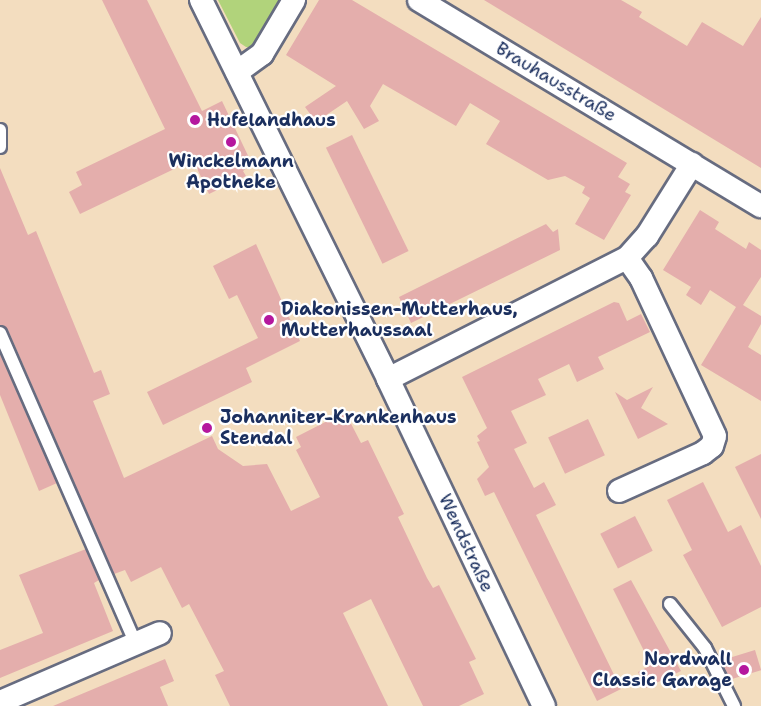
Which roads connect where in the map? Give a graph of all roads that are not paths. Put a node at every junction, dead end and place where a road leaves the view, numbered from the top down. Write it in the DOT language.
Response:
graph roads {
  1 [pos="201,0"];
  2 [pos="294,0"];
  3 [pos="419,0"];
  4 [pos="237,72"];
  5 [pos="0,130"];
  6 [pos="0,147"];
  7 [pos="692,164"];
  8 [pos="761,206"];
  9 [pos="627,258"];
  10 [pos="0,333"];
  11 [pos="388,380"];
  12 [pos="619,490"];
  13 [pos="670,604"];
  14 [pos="160,633"];
  15 [pos="137,646"];
  16 [pos="0,702"];
  17 [pos="544,706"];
  18 [pos="734,706"];
  1 -- 4 [label="street, Wendstraße"];
  2 -- 4 [label="street"];
  3 -- 7 [label="street, Brauhausstraße"];
  4 -- 11 [label="street, Wendstraße"];
  5 -- 6 [label="lane"];
  7 -- 8 [label="street, Brauhausstraße"];
  7 -- 9 [label="street"];
  9 -- 11 [label="street"];
  9 -- 12 [label="street"];
  10 -- 15 [label="lane"];
  11 -- 17 [label="street, Wendstraße"];
  13 -- 18 [label="lane"];
  14 -- 15 [label="street"];
  15 -- 16 [label="street"];
}
